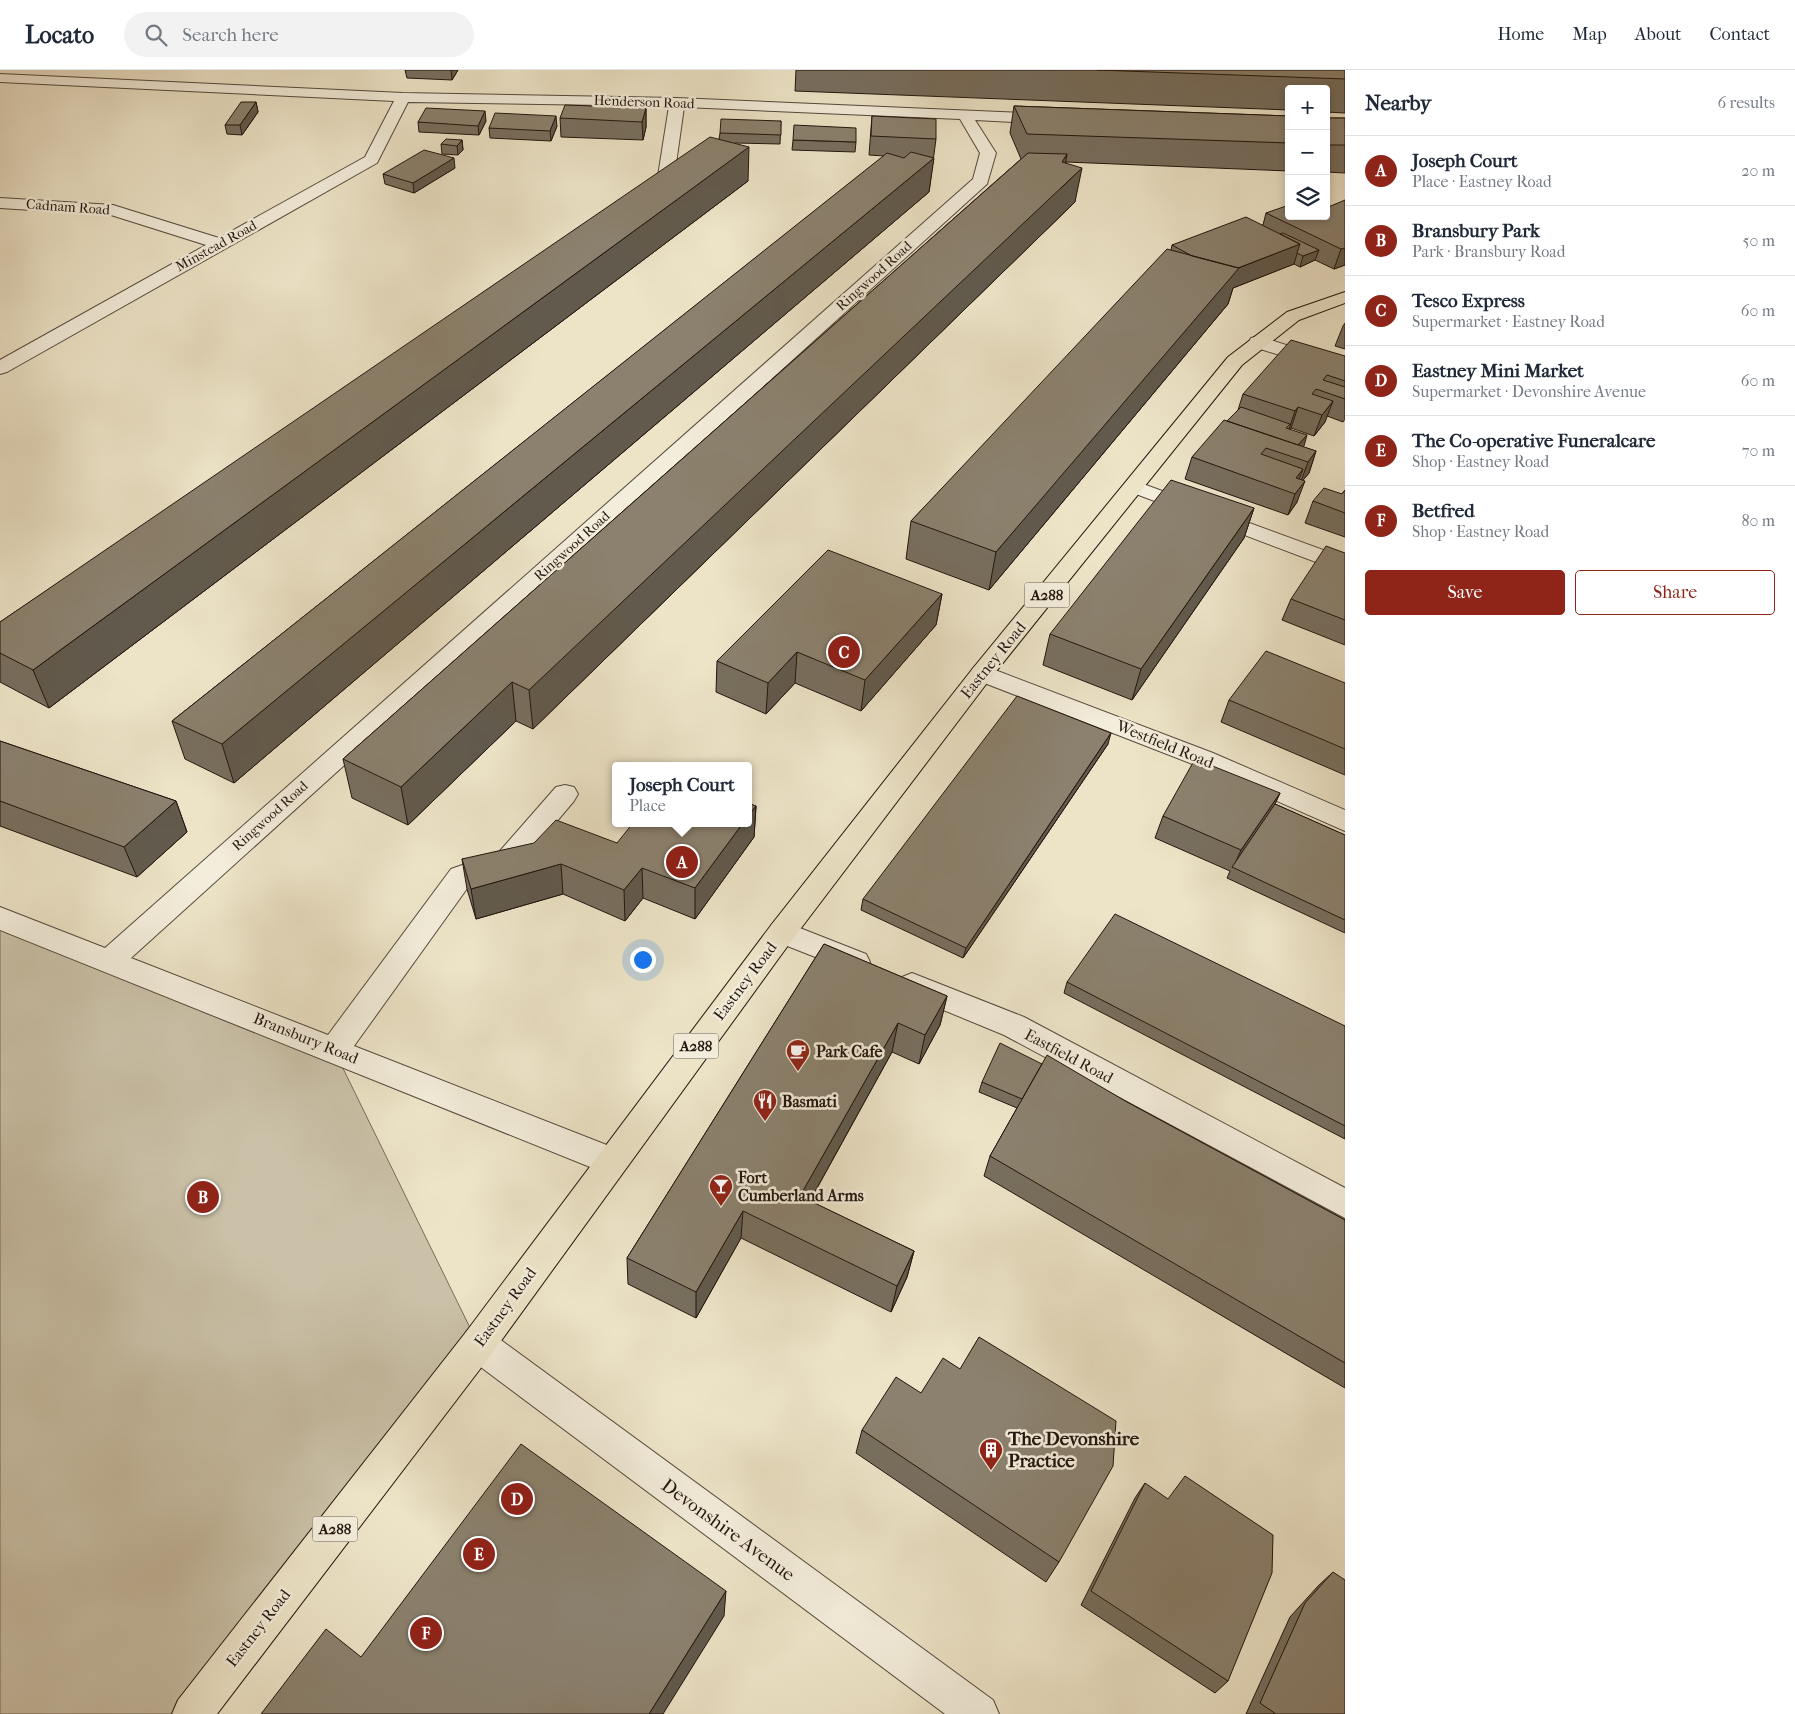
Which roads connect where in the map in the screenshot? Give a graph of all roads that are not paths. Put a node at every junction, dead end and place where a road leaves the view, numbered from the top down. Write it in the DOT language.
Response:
graph roads {
  1 [pos="12,75"];
  2 [pos="262,76"];
  3 [pos="251,88"];
  4 [pos="403,97"];
  5 [pos="677,102"];
  6 [pos="965,116"];
  7 [pos="1063,120"];
  8 [pos="634,201"];
  9 [pos="0,204"];
  10 [pos="220,244"];
  11 [pos="1345,297"];
  12 [pos="1258,342"];
  13 [pos="0,368"];
  14 [pos="1345,370"];
  15 [pos="1135,487"];
  16 [pos="1345,566"];
  17 [pos="982,673"];
  18 [pos="565,794"];
  19 [pos="1345,821"];
  20 [pos="0,918"];
  21 [pos="782,932"];
  22 [pos="110,960"];
  23 [pos="334,1050"];
  24 [pos="611,1161"];
  25 [pos="1345,1204"];
  26 [pos="478,1344"];
  27 [pos="192,1714"];
  28 [pos="979,1714"];
  1 -- 3 [label="street, Henderson Road"];
  2 -- 3 [label="street"];
  3 -- 4 [label="street, Henderson Road"];
  4 -- 5 [label="street, Henderson Road"];
  4 -- 10 [label="street, Minstead Road"];
  5 -- 6 [label="street, Henderson Road"];
  5 -- 8 [label="street"];
  6 -- 7 [label="street, Henderson Road"];
  6 -- 22 [label="street, Ringwood Road"];
  9 -- 10 [label="street, Cadnam Road"];
  10 -- 13 [label="street, Minstead Road"];
  11 -- 12 [label="main road, Eastney Road / A288"];
  12 -- 14 [label="street"];
  12 -- 15 [label="main road, Eastney Road / A288"];
  15 -- 16 [label="street"];
  15 -- 17 [label="main road, Eastney Road / A288"];
  17 -- 19 [label="street, Westfield Road"];
  17 -- 21 [label="main road, Eastney Road / A288"];
  18 -- 23 [label="street"];
  20 -- 22 [label="street, Bransbury Road"];
  21 -- 24 [label="main road, Eastney Road / A288"];
  21 -- 25 [label="street, Eastfield Road"];
  22 -- 23 [label="street, Bransbury Road"];
  23 -- 24 [label="street, Bransbury Road"];
  24 -- 26 [label="main road, Eastney Road / A288"];
  26 -- 27 [label="main road, Eastney Road / A288"];
  26 -- 28 [label="street, Devonshire Avenue"];
}
